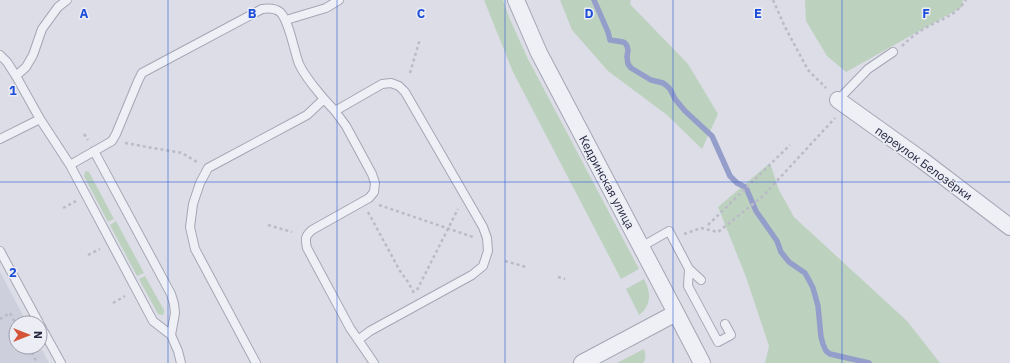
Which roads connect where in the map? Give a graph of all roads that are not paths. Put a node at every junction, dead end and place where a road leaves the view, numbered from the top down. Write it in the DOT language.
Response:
graph roads {
  1 [pos="67,0"];
  2 [pos="339,0"];
  3 [pos="516,0"];
  4 [pos="286,20"];
  5 [pos="893,52"];
  6 [pos="0,55"];
  7 [pos="16,76"];
  8 [pos="324,99"];
  9 [pos="842,103"];
  10 [pos="335,110"];
  11 [pos="40,118"];
  12 [pos="0,139"];
  13 [pos="94,151"];
  14 [pos="70,165"];
  15 [pos="1010,227"];
  16 [pos="641,247"];
  17 [pos="0,251"];
  18 [pos="690,269"];
  19 [pos="701,280"];
  20 [pos="676,313"];
  21 [pos="35,315"];
  22 [pos="725,324"];
  23 [pos="171,335"];
  24 [pos="48,339"];
  25 [pos="358,340"];
  26 [pos="61,363"];
  27 [pos="181,363"];
  28 [pos="256,363"];
  29 [pos="374,363"];
  30 [pos="582,363"];
  31 [pos="702,363"];
  1 -- 7 [label="lane"];
  2 -- 4 [label="lane"];
  3 -- 16 [label="street, Кедринская улица"];
  4 -- 8 [label="lane"];
  4 -- 13 [label="lane"];
  5 -- 9 [label="lane"];
  6 -- 7 [label="lane"];
  7 -- 11 [label="lane"];
  8 -- 10 [label="lane"];
  8 -- 28 [label="lane"];
  9 -- 15 [label="street, переулок Белозёрки"];
  10 -- 25 [label="lane"];
  10 -- 25 [label="lane"];
  11 -- 12 [label="lane"];
  11 -- 14 [label="lane"];
  13 -- 14 [label="lane"];
  13 -- 23 [label="lane"];
  14 -- 23 [label="lane"];
  16 -- 18 [label="lane"];
  16 -- 20 [label="street, Кедринская улица"];
  17 -- 21 [label="lane"];
  18 -- 19 [label="lane"];
  18 -- 22 [label="lane"];
  20 -- 30 [label="street"];
  20 -- 31 [label="street, Кедринская улица"];
  23 -- 27 [label="lane"];
  24 -- 26 [label="lane"];
  25 -- 29 [label="lane"];
}
